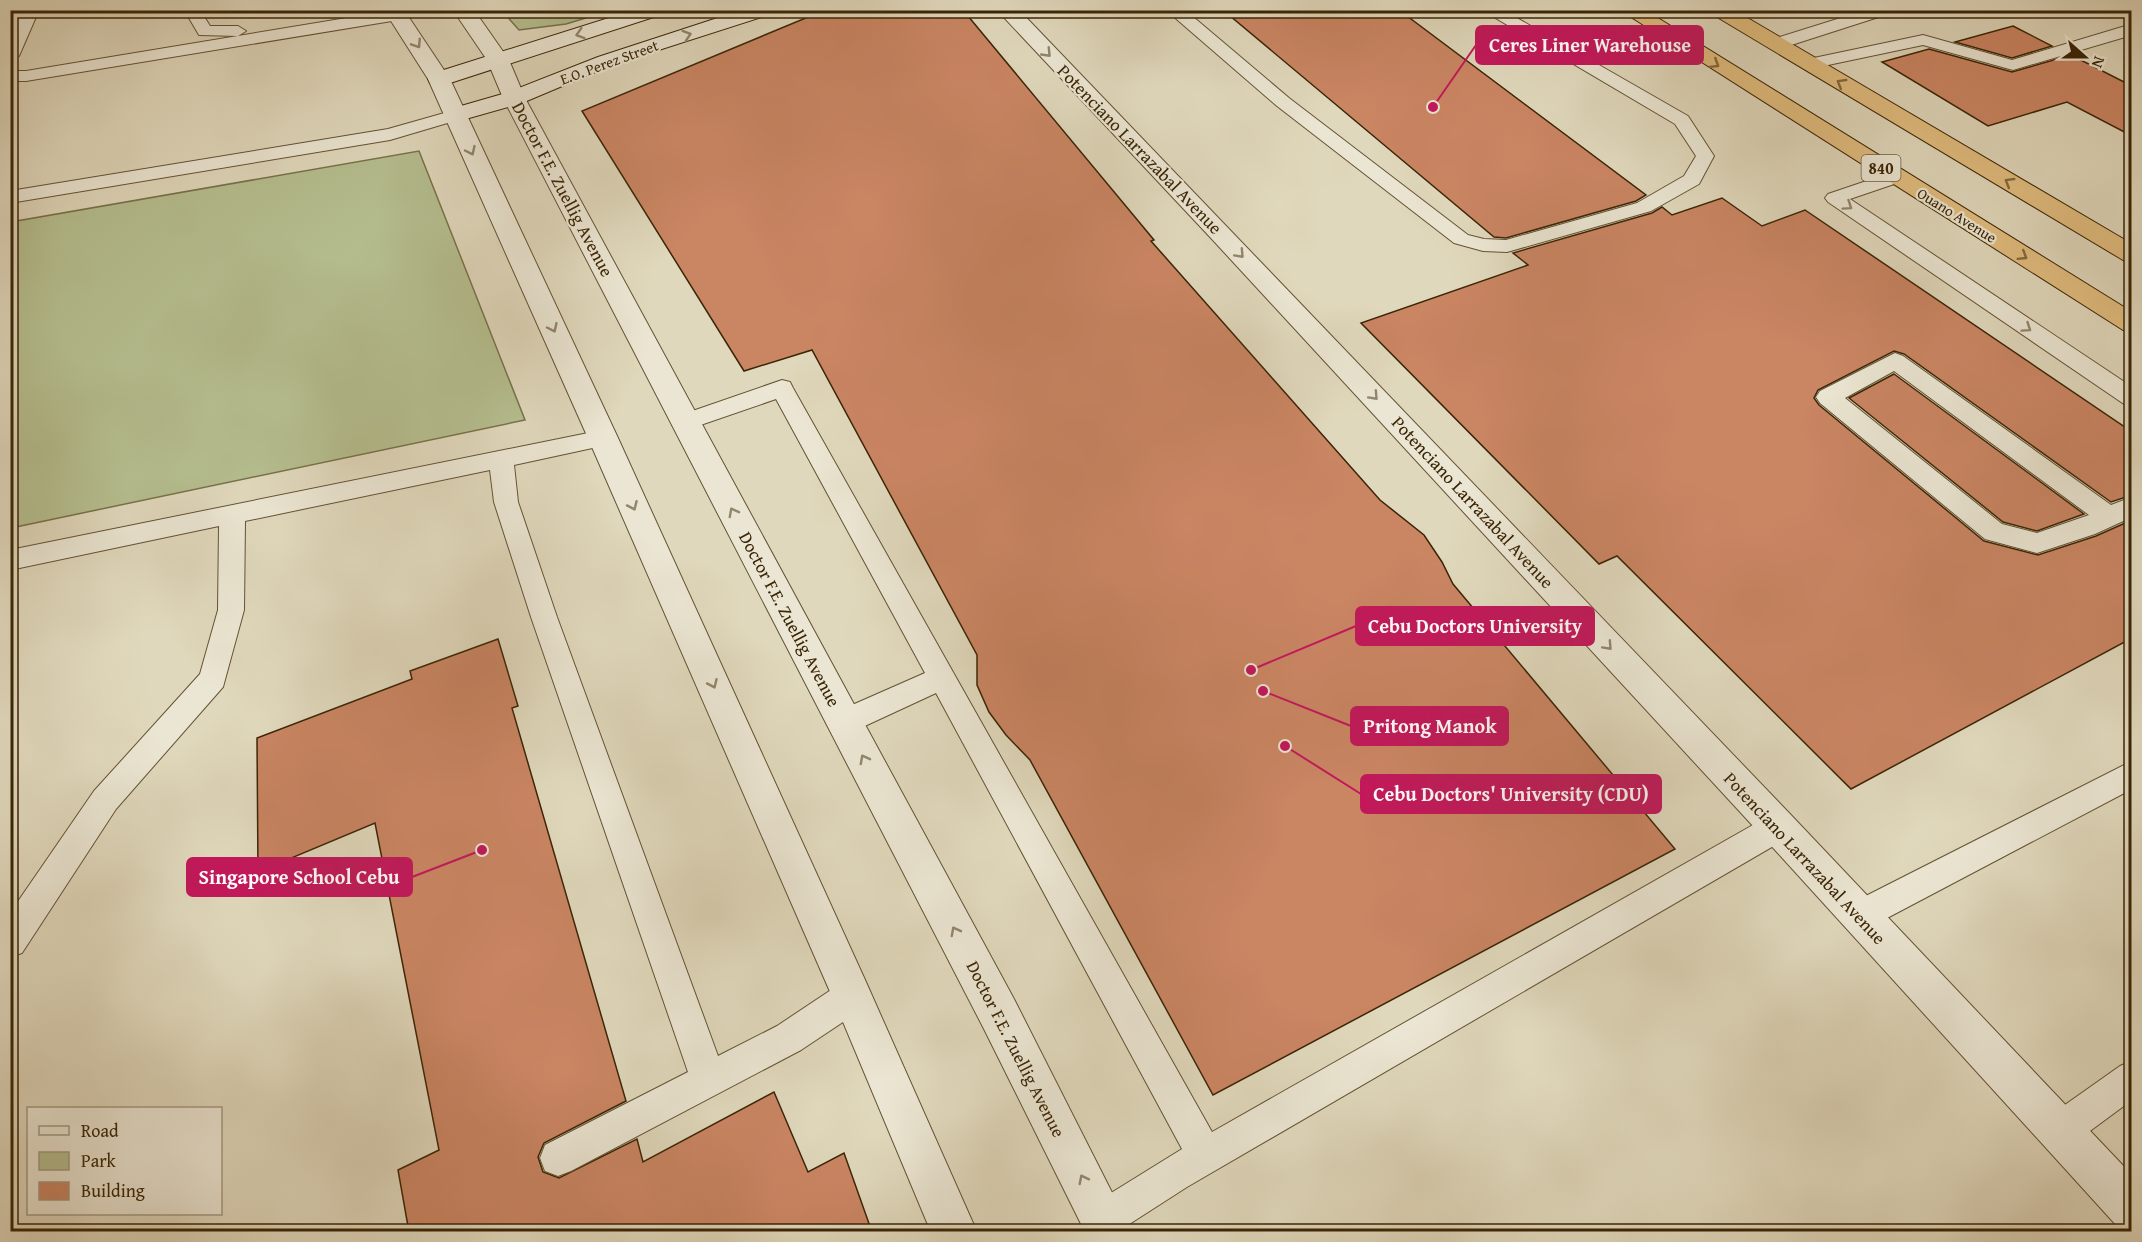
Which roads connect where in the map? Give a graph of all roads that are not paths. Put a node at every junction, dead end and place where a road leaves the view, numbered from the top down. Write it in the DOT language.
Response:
graph roads {
  1 [pos="31,10"];
  2 [pos="199,10"];
  3 [pos="331,10"];
  4 [pos="463,10"];
  5 [pos="656,10"];
  6 [pos="764,10"];
  7 [pos="1006,10"];
  8 [pos="1174,10"];
  9 [pos="1490,10"];
  10 [pos="1630,10"];
  11 [pos="1719,10"];
  12 [pos="1885,10"];
  13 [pos="396,13"];
  14 [pos="2132,29"];
  15 [pos="1776,44"];
  16 [pos="10,56"];
  17 [pos="498,60"];
  18 [pos="1809,64"];
  19 [pos="10,76"];
  20 [pos="439,79"];
  21 [pos="514,98"];
  22 [pos="455,115"];
  23 [pos="1896,177"];
  24 [pos="10,197"];
  25 [pos="2132,255"];
  26 [pos="2132,324"];
  27 [pos="2132,398"];
  28 [pos="686,422"];
  29 [pos="603,438"];
  30 [pos="501,459"];
  31 [pos="2132,506"];
  32 [pos="231,514"];
  33 [pos="2109,516"];
  34 [pos="10,560"];
  35 [pos="941,678"];
  36 [pos="844,722"];
  37 [pos="2132,774"];
  38 [pos="1778,827"];
  39 [pos="1859,916"];
  40 [pos="10,942"];
  41 [pos="852,996"];
  42 [pos="2132,1078"];
  43 [pos="710,1081"];
  44 [pos="2058,1132"];
  45 [pos="1206,1156"];
  46 [pos="558,1158"];
  47 [pos="2132,1209"];
  48 [pos="1106,1225"];
  49 [pos="954,1232"];
  1 -- 16 [label="lane"];
  2 -- 3 [label="lane"];
  4 -- 17 [label="street, Doctor F.E. Zuellig Avenue"];
  5 -- 17 [label="street, E.O. Perez Street, one-way"];
  21 -- 6 [label="street, E.O. Perez Street, one-way"];
  7 -- 38 [label="street, Potenciano Larrazabal Avenue, one-way"];
  8 -- 9 [label="lane"];
  10 -- 23 [label="highway, Ouano Avenue / 840, one-way"];
  11 -- 15 [label="highway"];
  12 -- 15 [label="lane"];
  13 -- 19 [label="lane"];
  13 -- 20 [label="street, one-way"];
  14 -- 18 [label="lane"];
  15 -- 18 [label="highway"];
  17 -- 20 [label="street, E.O. Perez Street"];
  17 -- 21 [label="street, Doctor F.E. Zuellig Avenue"];
  25 -- 18 [label="highway, one-way"];
  20 -- 22 [label="street"];
  21 -- 22 [label="street, E.O. Perez Street"];
  21 -- 28 [label="street, Doctor F.E. Zuellig Avenue"];
  22 -- 24 [label="lane"];
  22 -- 29 [label="street, one-way"];
  23 -- 26 [label="highway, Ouano Avenue / 840, one-way"];
  23 -- 27 [label="lane, one-way"];
  28 -- 35 [label="lane"];
  36 -- 28 [label="street, Doctor F.E. Zuellig Avenue, one-way"];
  29 -- 30 [label="lane"];
  29 -- 41 [label="street, one-way"];
  30 -- 32 [label="lane"];
  30 -- 43 [label="lane"];
  31 -- 33 [label="lane"];
  32 -- 34 [label="lane"];
  32 -- 40 [label="lane"];
  33 -- 33 [label="lane"];
  35 -- 36 [label="lane"];
  35 -- 45 [label="lane"];
  48 -- 36 [label="street, Doctor F.E. Zuellig Avenue, one-way"];
  37 -- 39 [label="lane"];
  38 -- 39 [label="street, Potenciano Larrazabal Avenue"];
  38 -- 45 [label="lane"];
  39 -- 44 [label="street, Potenciano Larrazabal Avenue"];
  41 -- 43 [label="lane"];
  41 -- 49 [label="street"];
  42 -- 44 [label="lane"];
  43 -- 46 [label="lane"];
  44 -- 47 [label="street, Potenciano Larrazabal Avenue"];
  45 -- 48 [label="lane"];
}
